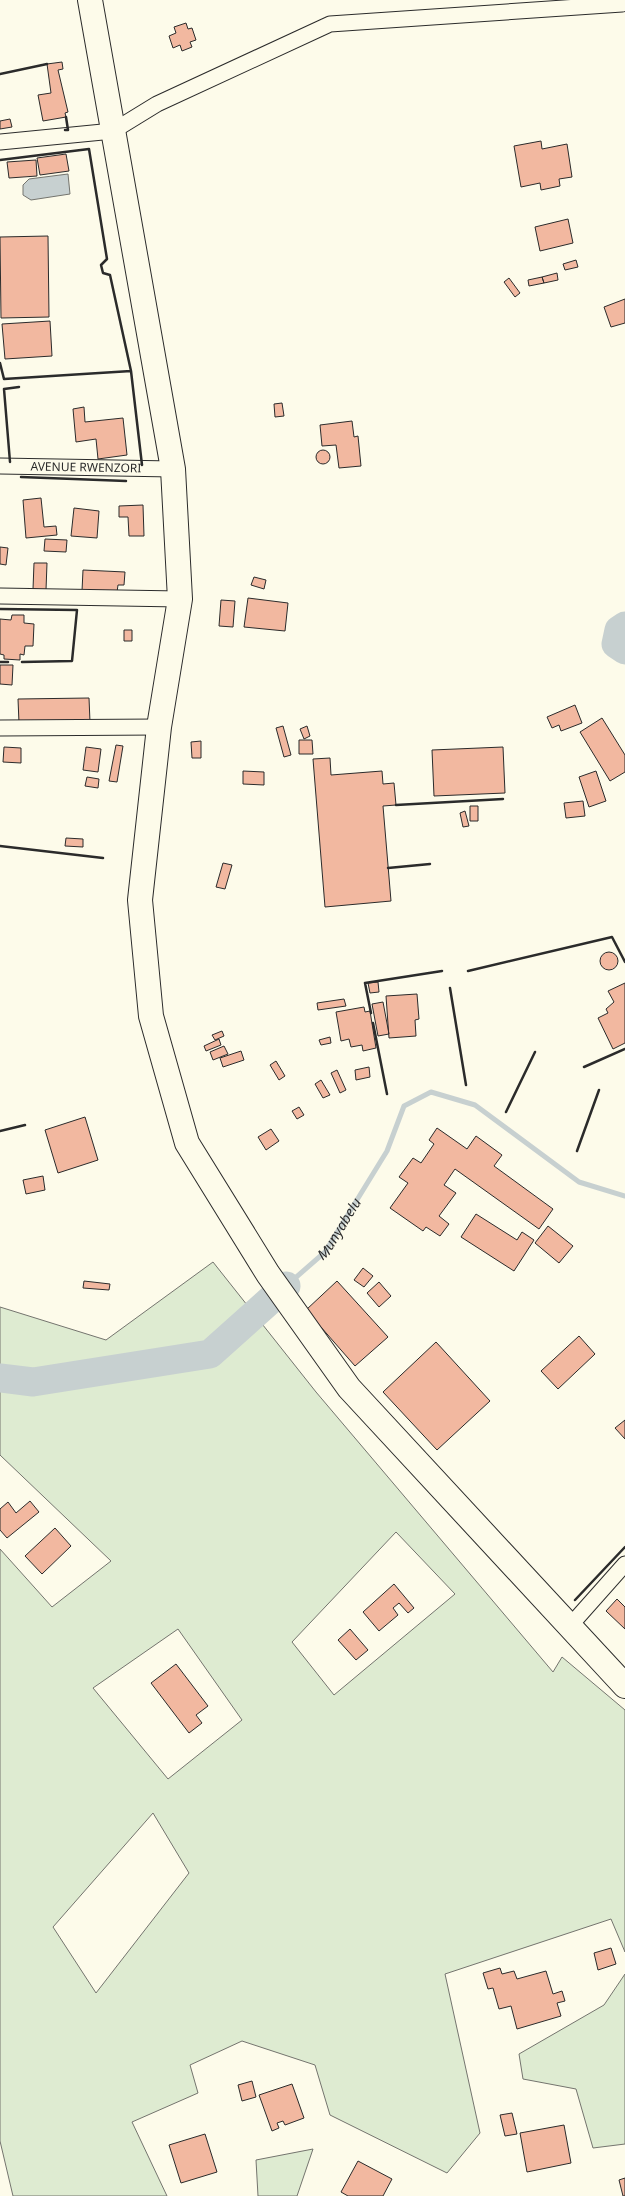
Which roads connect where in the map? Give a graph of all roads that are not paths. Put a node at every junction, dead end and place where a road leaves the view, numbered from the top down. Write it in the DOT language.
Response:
graph roads {
  1 [pos="90,0"];
  2 [pos="625,2"];
  3 [pos="113,131"];
  4 [pos="0,142"];
  5 [pos="0,466"];
  6 [pos="173,469"];
  7 [pos="0,596"];
  8 [pos="180,599"];
  9 [pos="159,727"];
  10 [pos="0,728"];
  11 [pos="625,1564"];
  12 [pos="569,1627"];
  13 [pos="625,1686"];
  1 -- 3 [label="highway"];
  2 -- 3 [label="street"];
  3 -- 4 [label="street"];
  3 -- 6 [label="highway"];
  5 -- 6 [label="street, AVENUE RWENZORI"];
  6 -- 8 [label="highway"];
  7 -- 8 [label="street"];
  8 -- 9 [label="highway"];
  9 -- 10 [label="street"];
  9 -- 12 [label="highway"];
  11 -- 12 [label="street"];
  12 -- 13 [label="highway"];
}
